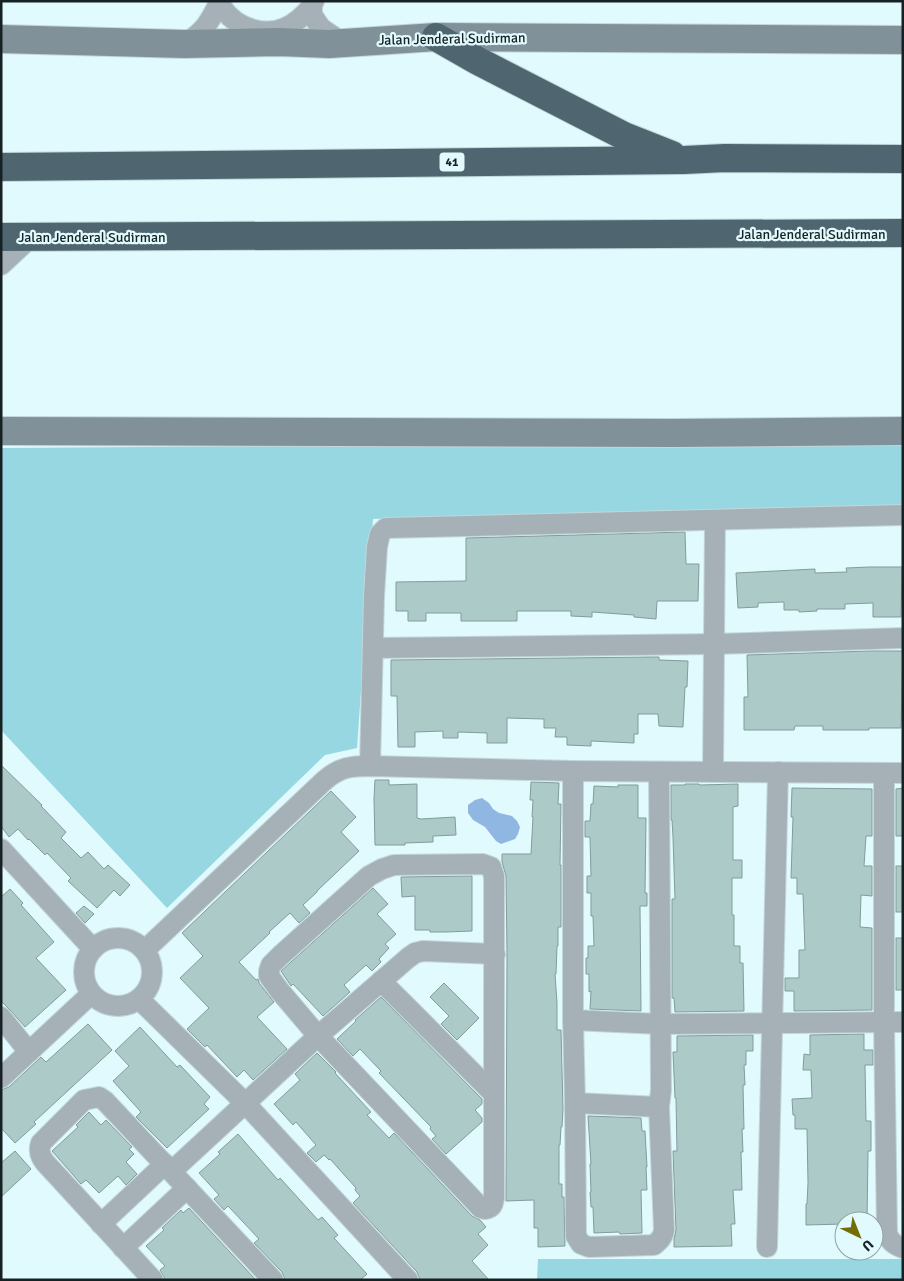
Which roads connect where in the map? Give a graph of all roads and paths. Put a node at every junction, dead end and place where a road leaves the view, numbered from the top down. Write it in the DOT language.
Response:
graph roads {
  1 [pos="219,2"];
  2 [pos="313,4"];
  3 [pos="436,37"];
  4 [pos="1,39"];
  5 [pos="903,40"];
  6 [pos="343,42"];
  7 [pos="184,44"];
  8 [pos="684,160"];
  9 [pos="903,160"];
  10 [pos="1,167"];
  11 [pos="903,233"];
  12 [pos="1,237"];
  13 [pos="31,237"];
  14 [pos="1,265"];
  15 [pos="1,431"];
  16 [pos="903,431"];
  17 [pos="903,515"];
  18 [pos="715,520"];
  19 [pos="903,638"];
  20 [pos="714,644"];
  21 [pos="373,648"];
  22 [pos="370,766"];
  23 [pos="573,771"];
  24 [pos="658,772"];
  25 [pos="713,772"];
  26 [pos="778,772"];
  27 [pos="893,773"];
  28 [pos="1,849"];
  29 [pos="92,949"];
  30 [pos="145,950"];
  31 [pos="495,954"];
  32 [pos="381,981"];
  33 [pos="91,994"];
  34 [pos="140,999"];
  35 [pos="1,1017"];
  36 [pos="573,1020"];
  37 [pos="893,1022"];
  38 [pos="772,1023"];
  39 [pos="660,1024"];
  40 [pos="318,1036"];
  41 [pos="29,1052"];
  42 [pos="1,1078"];
  43 [pos="493,1094"];
  44 [pos="245,1103"];
  45 [pos="576,1103"];
  46 [pos="658,1107"];
  47 [pos="168,1167"];
  48 [pos="186,1188"];
  49 [pos="102,1224"];
  50 [pos="767,1247"];
  51 [pos="123,1248"];
  52 [pos="903,1248"];
  53 [pos="153,1280"];
  54 [pos="273,1280"];
  55 [pos="408,1280"];
  1 -- 2 [label="street"];
  1 -- 7 [label="street"];
  2 -- 6 [label="street"];
  3 -- 5 [label="street, Jalan Jenderal Sudirman"];
  3 -- 6 [label="street, Jalan Jenderal Sudirman"];
  3 -- 8 [label="highway"];
  4 -- 7 [label="street, Jalan Jenderal Sudirman"];
  6 -- 7 [label="street, Jalan Jenderal Sudirman"];
  8 -- 9 [label="highway, 41"];
  8 -- 10 [label="highway, 41"];
  11 -- 13 [label="highway, Jalan Jenderal Sudirman"];
  12 -- 13 [label="highway, Jalan Jenderal Sudirman"];
  13 -- 14 [label="street"];
  15 -- 16 [label="street"];
  17 -- 18 [label="street"];
  18 -- 20 [label="street"];
  18 -- 21 [label="street"];
  19 -- 20 [label="street"];
  20 -- 21 [label="street"];
  20 -- 25 [label="street"];
  21 -- 22 [label="street"];
  22 -- 23 [label="street"];
  22 -- 30 [label="street"];
  23 -- 24 [label="street"];
  23 -- 36 [label="street"];
  24 -- 25 [label="street"];
  24 -- 39 [label="street"];
  25 -- 26 [label="street"];
  26 -- 27 [label="street"];
  26 -- 38 [label="street"];
  27 -- 37 [label="street"];
  28 -- 29 [label="street"];
  29 -- 30 [label="street"];
  29 -- 33 [label="street"];
  30 -- 34 [label="street"];
  31 -- 32 [label="street"];
  31 -- 40 [label="street"];
  31 -- 43 [label="street"];
  32 -- 40 [label="street"];
  32 -- 43 [label="street"];
  33 -- 34 [label="street"];
  33 -- 41 [label="street"];
  34 -- 44 [label="street"];
  35 -- 41 [label="street"];
  36 -- 39 [label="street"];
  36 -- 45 [label="street"];
  37 -- 38 [label="street"];
  37 -- 52 [label="street"];
  38 -- 39 [label="street"];
  38 -- 50 [label="street"];
  39 -- 46 [label="street"];
  40 -- 43 [label="street"];
  40 -- 44 [label="street"];
  41 -- 42 [label="street"];
  44 -- 47 [label="street"];
  44 -- 55 [label="street"];
  45 -- 46 [label="street"];
  45 -- 46 [label="street"];
  47 -- 48 [label="street"];
  47 -- 49 [label="street"];
  47 -- 49 [label="street"];
  48 -- 51 [label="street"];
  48 -- 54 [label="street"];
  49 -- 51 [label="street"];
  51 -- 53 [label="street"];
}
